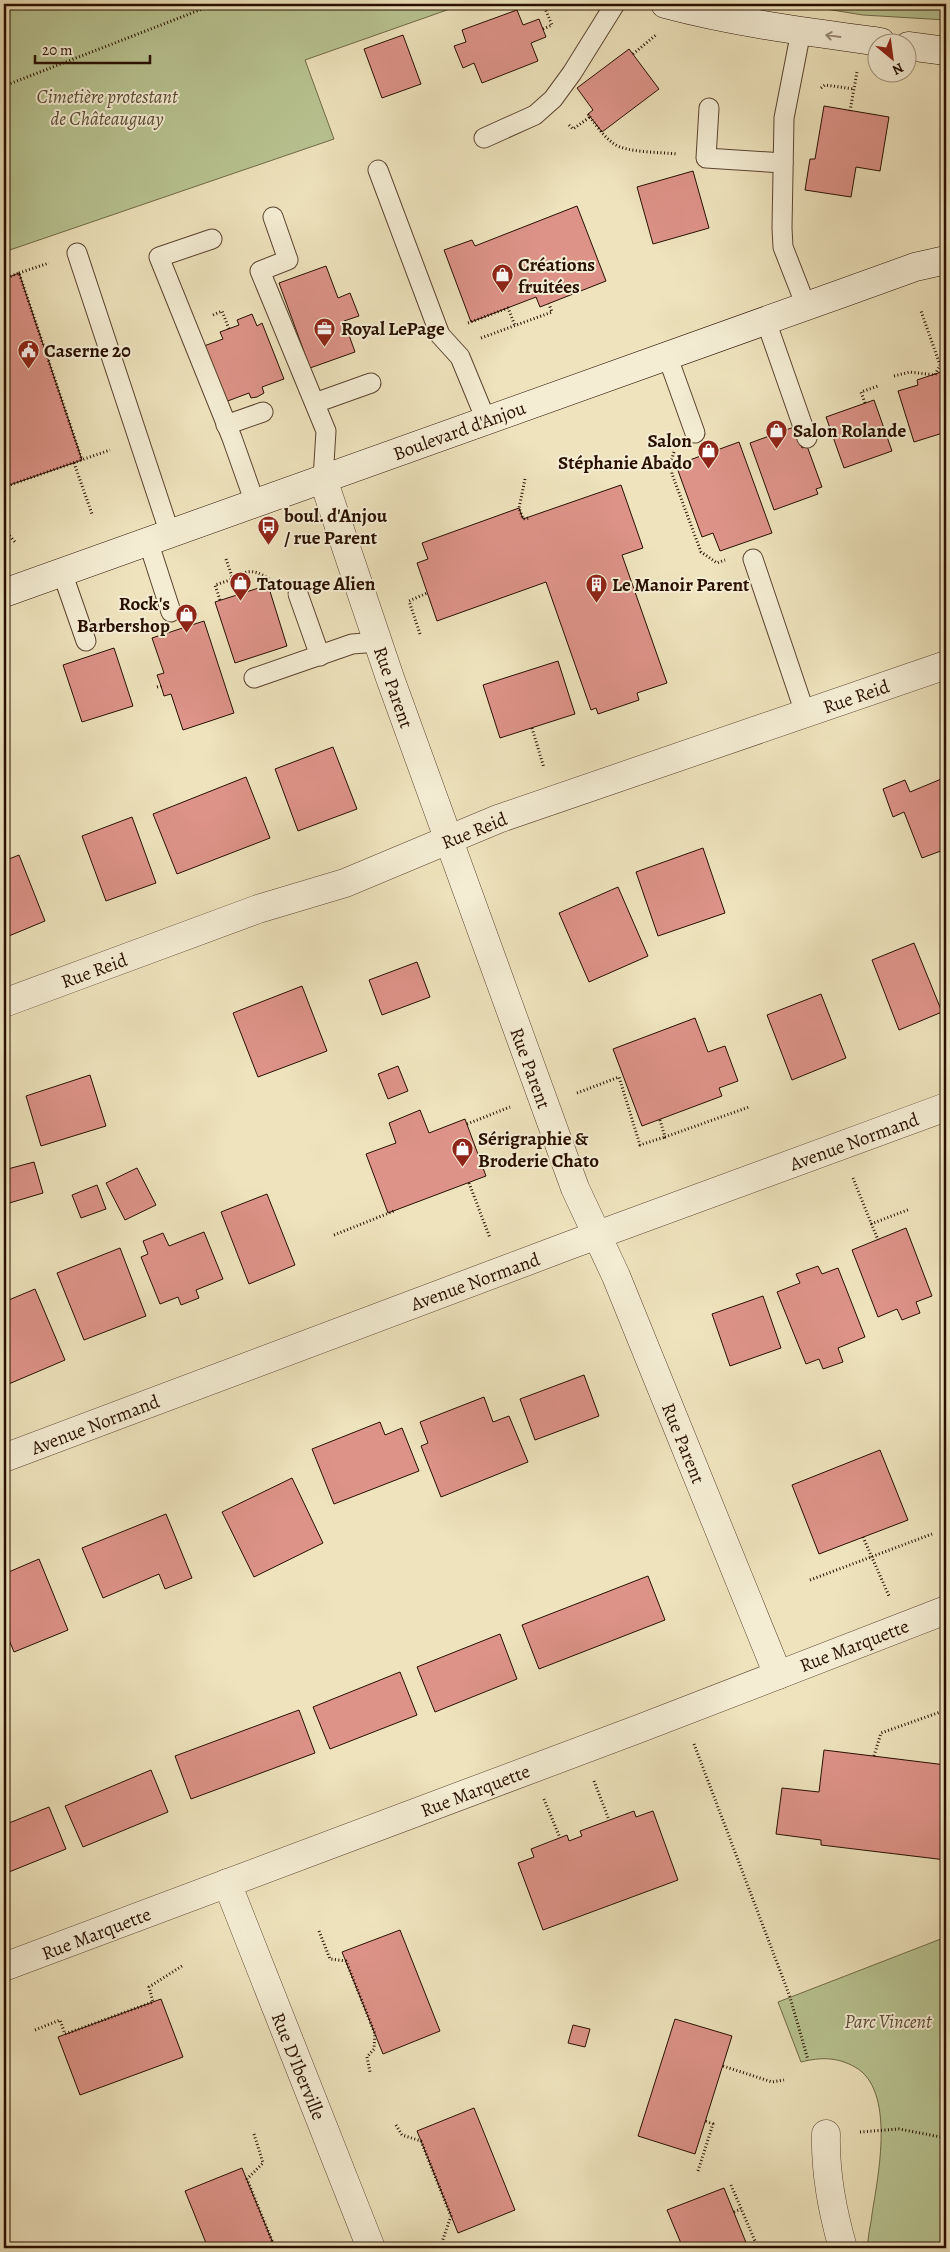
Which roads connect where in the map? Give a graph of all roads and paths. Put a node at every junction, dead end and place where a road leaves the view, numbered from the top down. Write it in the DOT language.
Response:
graph roads {
  1 [pos="215,4"];
  2 [pos="543,4"];
  3 [pos="615,4"];
  4 [pos="663,17"];
  5 [pos="543,29"];
  6 [pos="801,31"];
  7 [pos="868,40"];
  8 [pos="918,47"];
  9 [pos="946,51"];
  10 [pos="633,54"];
  11 [pos="857,70"];
  12 [pos="4,86"];
  13 [pos="819,89"];
  14 [pos="854,89"];
  15 [pos="709,108"];
  16 [pos="850,111"];
  17 [pos="573,129"];
  18 [pos="484,138"];
  19 [pos="650,151"];
  20 [pos="783,163"];
  21 [pos="378,170"];
  22 [pos="273,217"];
  23 [pos="212,239"];
  24 [pos="946,244"];
  25 [pos="77,253"];
  26 [pos="946,260"];
  27 [pos="915,267"];
  28 [pos="4,278"];
  29 [pos="549,304"];
  30 [pos="806,306"];
  31 [pos="921,311"];
  32 [pos="766,321"];
  33 [pos="471,322"];
  34 [pos="515,326"];
  35 [pos="477,340"];
  36 [pos="668,355"];
  37 [pos="894,376"];
  38 [pos="371,383"];
  39 [pos="878,386"];
  40 [pos="315,403"];
  41 [pos="866,403"];
  42 [pos="263,412"];
  43 [pos="486,420"];
  44 [pos="226,425"];
  45 [pos="695,433"];
  46 [pos="807,438"];
  47 [pos="672,454"];
  48 [pos="89,457"];
  49 [pos="82,460"];
  50 [pos="74,463"];
  51 [pos="323,479"];
  52 [pos="525,479"];
  53 [pos="4,487"];
  54 [pos="255,503"];
  55 [pos="92,514"];
  56 [pos="529,518"];
  57 [pos="4,523"];
  58 [pos="160,538"];
  59 [pos="15,542"];
  60 [pos="701,552"];
  61 [pos="226,559"];
  62 [pos="753,559"];
  63 [pos="62,572"];
  64 [pos="233,578"];
  65 [pos="276,584"];
  66 [pos="4,593"];
  67 [pos="427,593"];
  68 [pos="238,594"];
  69 [pos="298,594"];
  70 [pos="220,600"];
  71 [pos="170,612"];
  72 [pos="420,634"];
  73 [pos="86,641"];
  74 [pos="378,642"];
  75 [pos="320,656"];
  76 [pos="946,664"];
  77 [pos="254,678"];
  78 [pos="805,713"];
  79 [pos="532,728"];
  80 [pos="554,800"];
  81 [pos="449,841"];
  82 [pos="4,1003"];
  83 [pos="532,1104"];
  84 [pos="749,1107"];
  85 [pos="946,1107"];
  86 [pos="660,1120"];
  87 [pos="467,1124"];
  88 [pos="665,1137"];
  89 [pos="840,1147"];
  90 [pos="469,1183"];
  91 [pos="910,1209"];
  92 [pos="394,1211"];
  93 [pos="871,1224"];
  94 [pos="334,1235"];
  95 [pos="598,1236"];
  96 [pos="878,1240"];
  97 [pos="494,1247"];
  98 [pos="4,1458"];
  99 [pos="932,1534"];
  100 [pos="863,1537"];
  101 [pos="874,1557"];
  102 [pos="810,1580"];
  103 [pos="891,1600"];
  104 [pos="946,1610"];
  105 [pos="778,1675"];
  106 [pos="946,1710"];
  107 [pos="693,1741"];
  108 [pos="582,1750"];
  109 [pos="874,1756"];
  110 [pos="532,1768"];
  111 [pos="609,1820"];
  112 [pos="560,1838"];
  113 [pos="227,1883"];
  114 [pos="319,1931"];
  115 [pos="182,1966"];
  116 [pos="4,1968"];
  117 [pos="35,2030"];
  118 [pos="808,2060"];
  119 [pos="723,2066"];
  120 [pos="370,2072"];
  121 [pos="784,2080"];
  122 [pos="705,2122"];
  123 [pos="396,2125"];
  124 [pos="254,2134"];
  125 [pos="826,2134"];
  126 [pos="946,2138"];
  127 [pos="698,2171"];
  128 [pos="731,2185"];
  129 [pos="741,2209"];
  130 [pos="734,2212"];
  131 [pos="274,2248"];
  132 [pos="371,2248"];
  133 [pos="440,2248"];
  134 [pos="758,2248"];
  135 [pos="843,2248"];
  1 -- 12 [label="path"];
  2 -- 5 [label="path"];
  3 -- 18 [label="lane"];
  4 -- 6 [label="street"];
  4 -- 10 [label="path"];
  7 -- 6 [label="street, one-way"];
  6 -- 20 [label="lane"];
  8 -- 9 [label="street"];
  11 -- 14 [label="path"];
  13 -- 14 [label="path"];
  14 -- 16 [label="path"];
  15 -- 20 [label="lane"];
  17 -- 19 [label="path"];
  20 -- 30 [label="lane"];
  21 -- 43 [label="lane"];
  22 -- 40 [label="lane"];
  23 -- 44 [label="lane"];
  24 -- 27 [label="street, Boulevard d'Anjou"];
  25 -- 58 [label="lane"];
  26 -- 27 [label="street, Boulevard d'Anjou"];
  27 -- 30 [label="street, Boulevard d'Anjou"];
  28 -- 49 [label="path"];
  29 -- 34 [label="path"];
  30 -- 32 [label="street, Boulevard d'Anjou"];
  31 -- 37 [label="path"];
  32 -- 36 [label="street, Boulevard d'Anjou"];
  32 -- 46 [label="lane"];
  33 -- 34 [label="path"];
  34 -- 35 [label="path"];
  36 -- 43 [label="street, Boulevard d'Anjou"];
  36 -- 45 [label="lane"];
  38 -- 40 [label="lane"];
  39 -- 41 [label="path"];
  40 -- 51 [label="lane"];
  42 -- 44 [label="lane"];
  43 -- 51 [label="street, Boulevard d'Anjou"];
  44 -- 54 [label="lane"];
  47 -- 60 [label="path"];
  48 -- 49 [label="path"];
  49 -- 50 [label="path"];
  50 -- 53 [label="path"];
  50 -- 55 [label="path"];
  51 -- 54 [label="street, Boulevard d'Anjou"];
  51 -- 74 [label="street, Rue Parent"];
  52 -- 56 [label="path"];
  54 -- 58 [label="street, Boulevard d'Anjou"];
  57 -- 59 [label="path"];
  58 -- 63 [label="street, Boulevard d'Anjou"];
  58 -- 71 [label="lane"];
  61 -- 64 [label="path"];
  62 -- 78 [label="lane"];
  63 -- 66 [label="street, Boulevard d'Anjou"];
  63 -- 73 [label="lane"];
  64 -- 65 [label="path"];
  64 -- 68 [label="path"];
  64 -- 70 [label="path"];
  67 -- 72 [label="path"];
  69 -- 75 [label="lane"];
  74 -- 75 [label="lane"];
  74 -- 81 [label="street, Rue Parent"];
  75 -- 77 [label="lane"];
  76 -- 78 [label="street, Rue Reid"];
  78 -- 80 [label="street, Rue Reid"];
  79 -- 80 [label="path"];
  80 -- 81 [label="street, Rue Reid"];
  81 -- 82 [label="street, Rue Reid"];
  81 -- 83 [label="street, Rue Parent"];
  83 -- 87 [label="path"];
  83 -- 88 [label="path"];
  83 -- 95 [label="street, Rue Parent"];
  84 -- 88 [label="path"];
  85 -- 89 [label="street, Avenue Normand"];
  86 -- 88 [label="path"];
  89 -- 93 [label="path"];
  89 -- 95 [label="street, Avenue Normand"];
  90 -- 97 [label="path"];
  91 -- 93 [label="path"];
  92 -- 94 [label="path"];
  93 -- 96 [label="path"];
  95 -- 98 [label="street, Avenue Normand"];
  95 -- 105 [label="street, Rue Parent"];
  99 -- 101 [label="path"];
  100 -- 101 [label="path"];
  101 -- 102 [label="path"];
  101 -- 103 [label="path"];
  104 -- 105 [label="street, Rue Marquette"];
  105 -- 108 [label="street, Rue Marquette"];
  106 -- 109 [label="path"];
  107 -- 118 [label="path"];
  108 -- 110 [label="street, Rue Marquette"];
  108 -- 111 [label="path"];
  110 -- 112 [label="path"];
  110 -- 113 [label="street, Rue Marquette"];
  113 -- 116 [label="street, Rue Marquette"];
  113 -- 132 [label="street, Rue D'Iberville"];
  114 -- 120 [label="path"];
  115 -- 117 [label="path"];
  119 -- 121 [label="path"];
  122 -- 127 [label="path"];
  123 -- 133 [label="path"];
  124 -- 131 [label="path"];
  125 -- 126 [label="path"];
  125 -- 135 [label="street"];
  128 -- 129 [label="path"];
  129 -- 130 [label="path"];
  129 -- 134 [label="path"];
}
